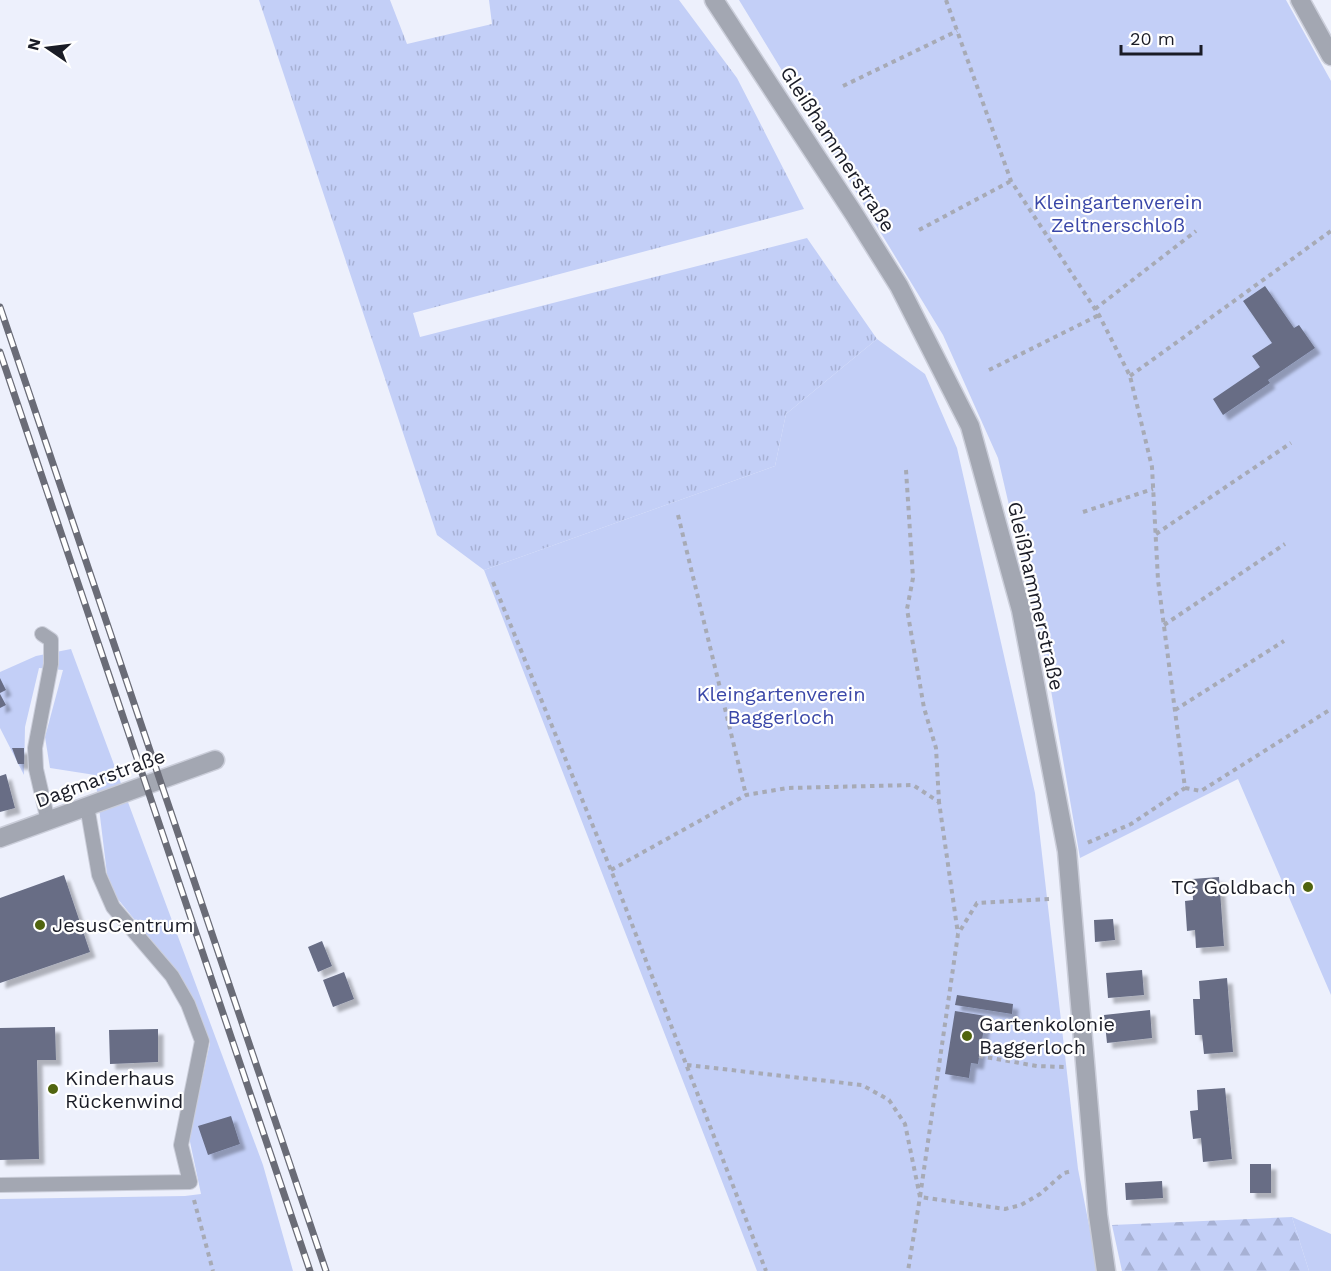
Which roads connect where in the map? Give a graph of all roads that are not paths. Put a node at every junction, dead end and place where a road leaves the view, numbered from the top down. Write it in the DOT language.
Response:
graph roads {
  1 [pos="714,0"];
  2 [pos="1300,0"];
  3 [pos="1331,56"];
  4 [pos="42,634"];
  5 [pos="215,760"];
  6 [pos="87,806"];
  7 [pos="48,821"];
  8 [pos="0,838"];
  9 [pos="0,1185"];
  10 [pos="1106,1271"];
  1 -- 10 [label="street, Gleißhammerstraße"];
  2 -- 3 [label="street"];
  4 -- 7 [label="lane"];
  5 -- 6 [label="street, Dagmarstraße"];
  6 -- 7 [label="street, Dagmarstraße"];
  6 -- 9 [label="lane"];
  7 -- 8 [label="street, Dagmarstraße"];
}
